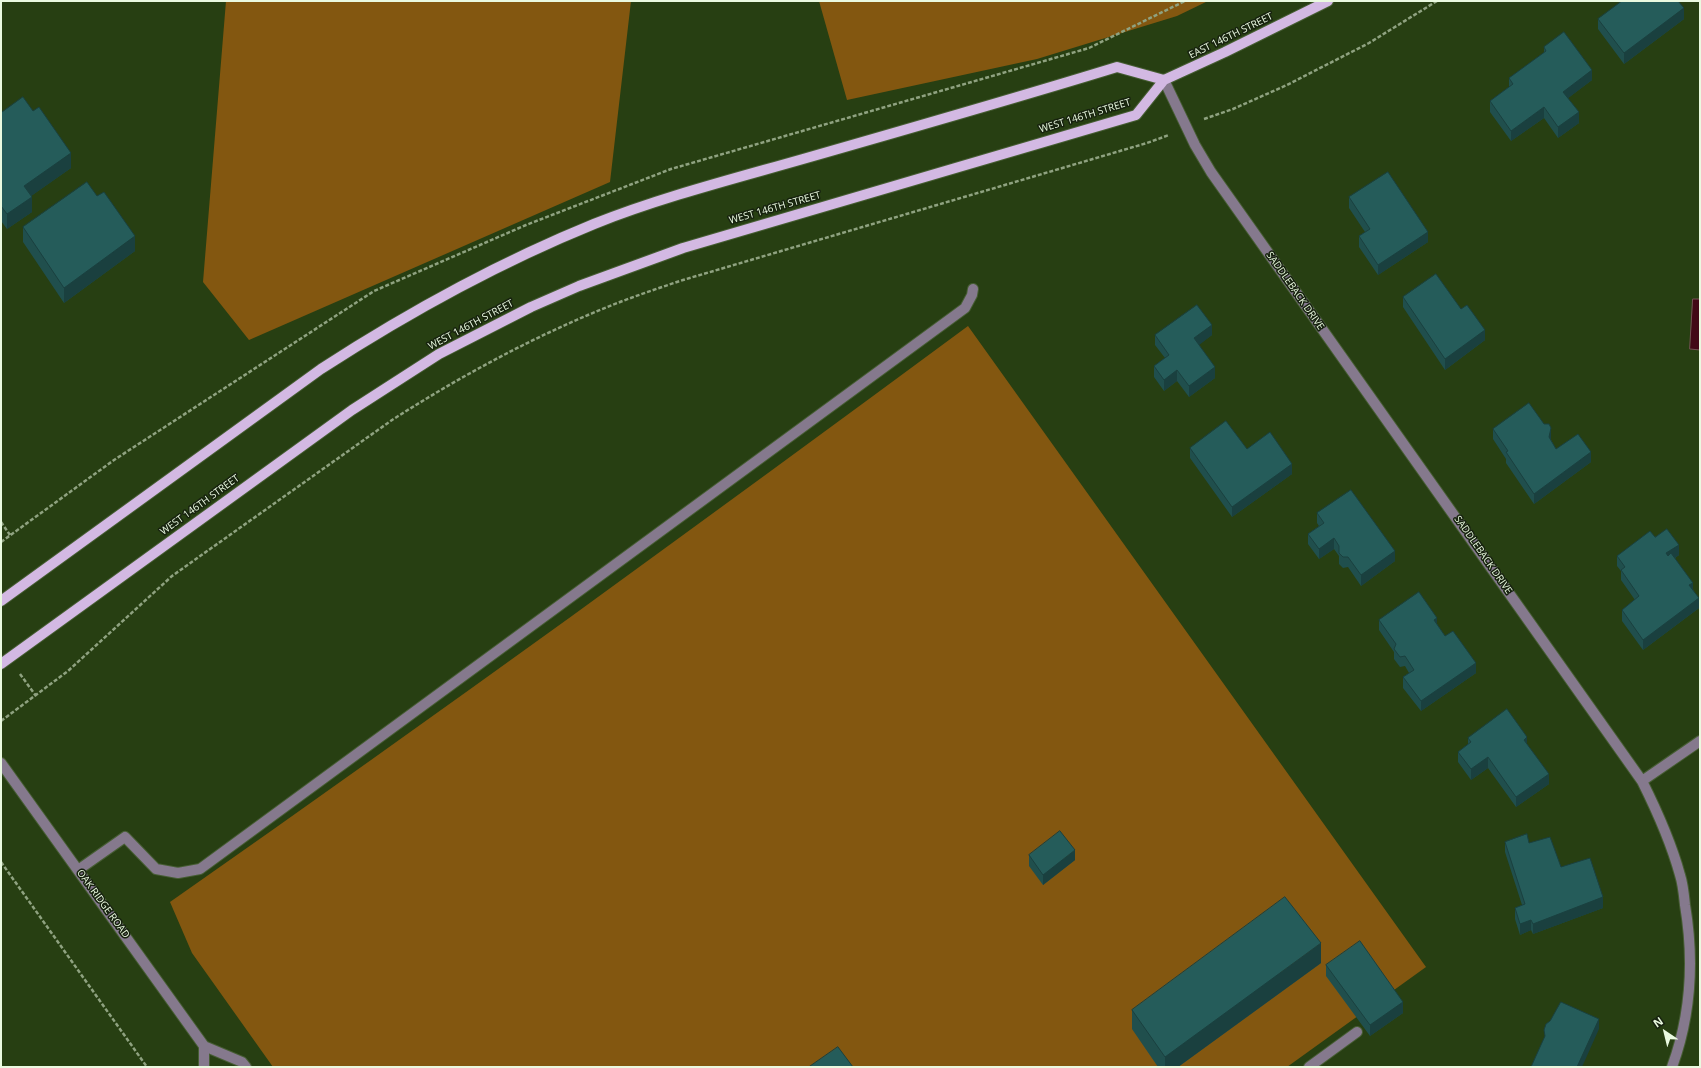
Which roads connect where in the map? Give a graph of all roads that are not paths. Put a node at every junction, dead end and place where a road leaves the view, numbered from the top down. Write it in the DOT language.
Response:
graph roads {
  1 [pos="1328,1"];
  2 [pos="1164,80"];
  3 [pos="973,289"];
  4 [pos="1,602"];
  5 [pos="1,664"];
  6 [pos="1700,741"];
  7 [pos="1,763"];
  8 [pos="1642,781"];
  9 [pos="78,870"];
  10 [pos="1357,1032"];
  11 [pos="204,1046"];
  12 [pos="204,1067"];
  13 [pos="246,1067"];
  14 [pos="1310,1067"];
  15 [pos="1672,1067"];
  1 -- 2 [label="main road, EAST 146TH STREET"];
  2 -- 4 [label="main road"];
  2 -- 5 [label="main road, WEST 146TH STREET"];
  2 -- 8 [label="street, SADDLEBACK DRIVE"];
  3 -- 9 [label="street"];
  6 -- 8 [label="street"];
  7 -- 9 [label="street, OAK RIDGE ROAD"];
  8 -- 15 [label="street, SADDLEBACK DRIVE"];
  9 -- 11 [label="street, OAK RIDGE ROAD"];
  10 -- 14 [label="street"];
  11 -- 12 [label="street"];
  11 -- 13 [label="street"];
}
